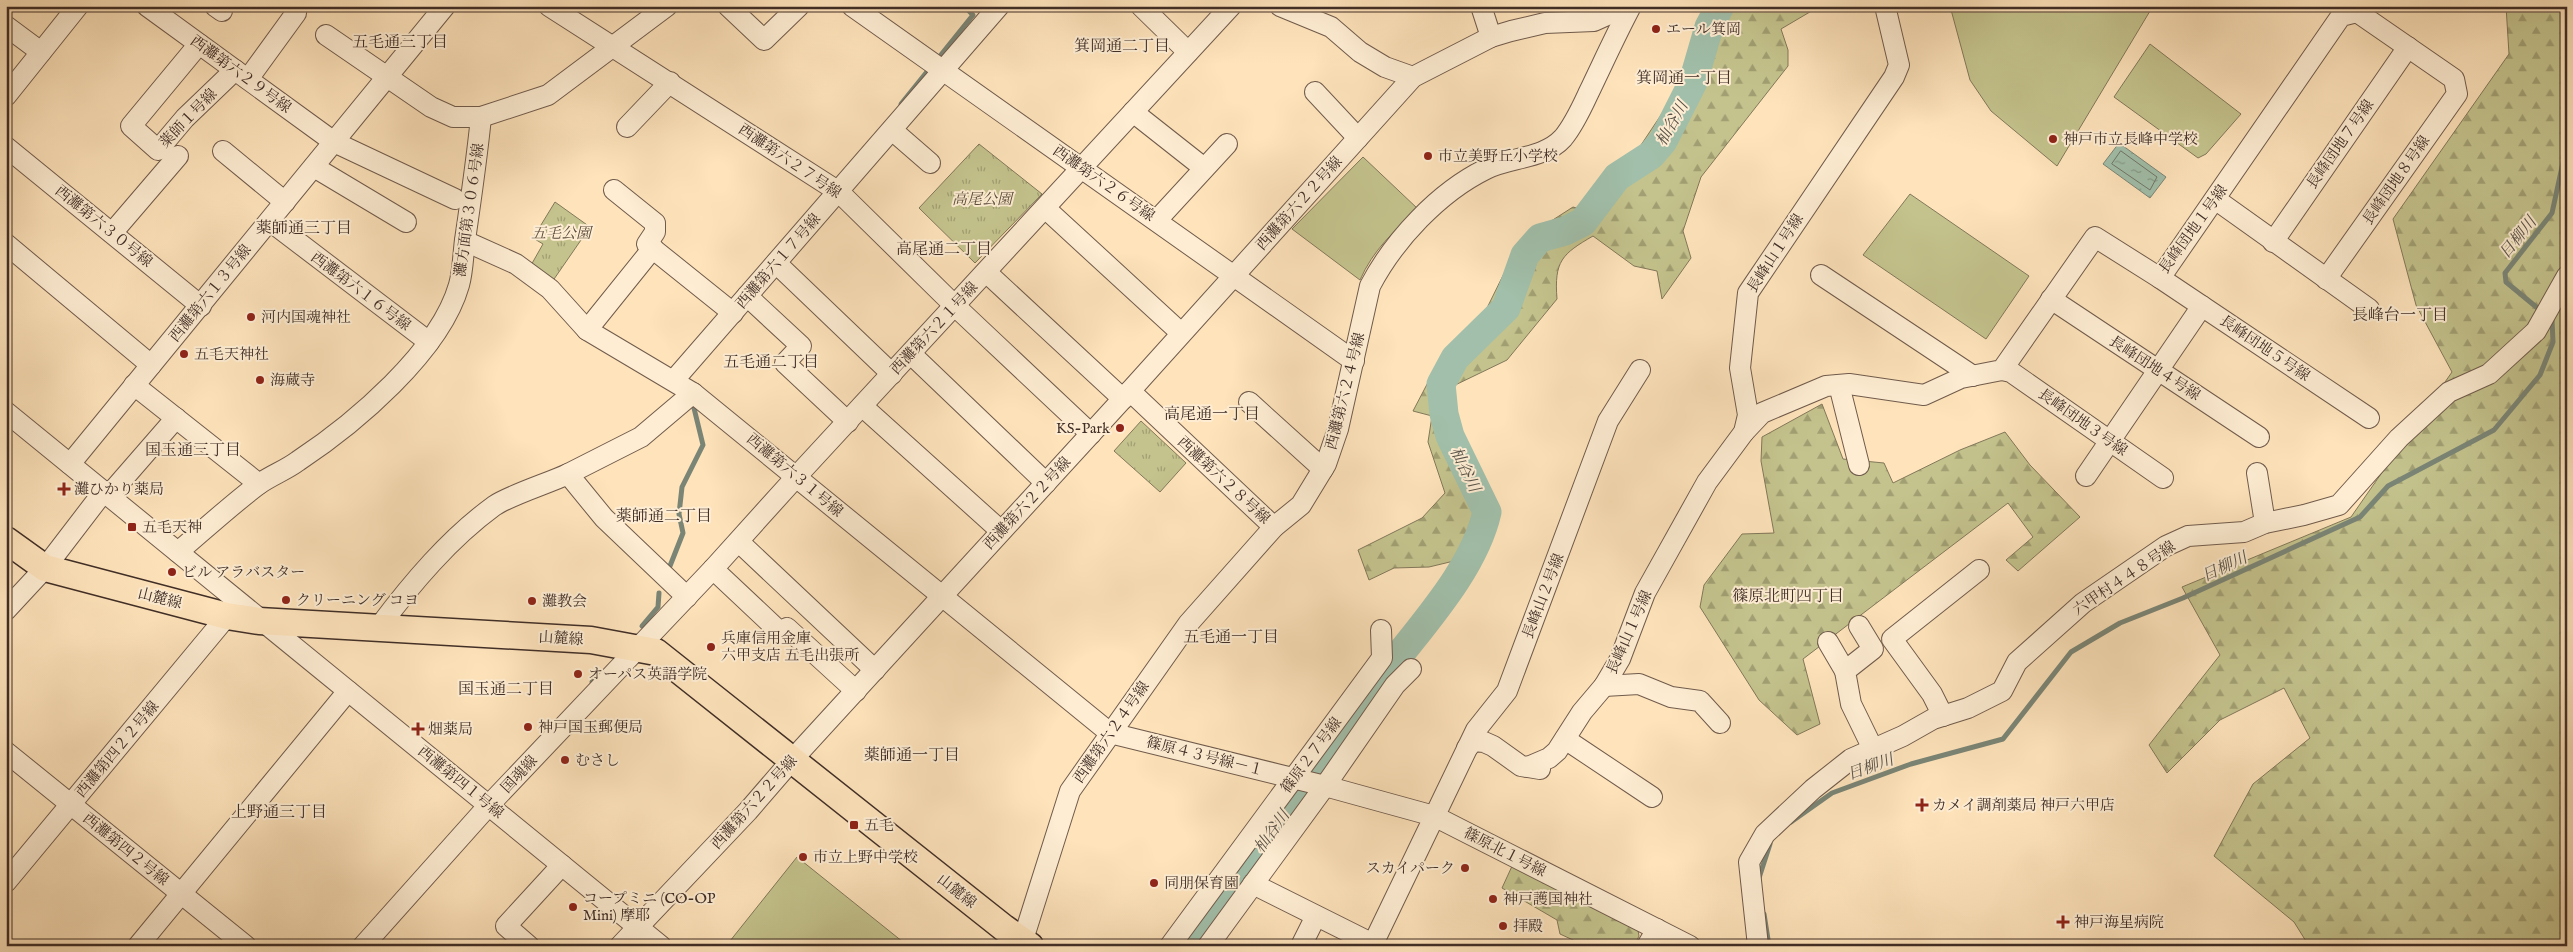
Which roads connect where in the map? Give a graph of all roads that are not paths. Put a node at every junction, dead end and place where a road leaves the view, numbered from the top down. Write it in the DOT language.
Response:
graph roads {
  1 [pos="78,6"];
  2 [pos="147,6"];
  3 [pos="445,6"];
  4 [pos="549,6"];
  5 [pos="667,6"];
  6 [pos="728,6"];
  7 [pos="799,6"];
  8 [pos="852,6"];
  9 [pos="999,6"];
  10 [pos="1141,6"];
  11 [pos="1231,6"];
  12 [pos="1481,6"];
  13 [pos="1885,6"];
  14 [pos="1291,8"];
  15 [pos="1620,9"];
  16 [pos="172,13"];
  17 [pos="296,13"];
  18 [pos="6,26"];
  19 [pos="326,35"];
  20 [pos="1492,37"];
  21 [pos="200,44"];
  22 [pos="614,46"];
  23 [pos="2408,47"];
  24 [pos="41,52"];
  25 [pos="1188,52"];
  26 [pos="944,71"];
  27 [pos="242,75"];
  28 [pos="1413,77"];
  29 [pos="387,78"];
  30 [pos="2454,79"];
  31 [pos="670,82"];
  32 [pos="1314,92"];
  33 [pos="6,96"];
  34 [pos="1133,112"];
  35 [pos="481,117"];
  36 [pos="627,127"];
  37 [pos="892,130"];
  38 [pos="1358,138"];
  39 [pos="334,142"];
  40 [pos="1227,144"];
  41 [pos="6,147"];
  42 [pos="223,151"];
  43 [pos="178,156"];
  44 [pos="930,163"];
  45 [pos="314,166"];
  46 [pos="1082,168"];
  47 [pos="1204,168"];
  48 [pos="614,190"];
  49 [pos="838,192"];
  50 [pos="455,199"];
  51 [pos="2215,199"];
  52 [pos="285,202"];
  53 [pos="1045,208"];
  54 [pos="1157,220"];
  55 [pos="270,221"];
  56 [pos="406,222"];
  57 [pos="112,233"];
  58 [pos="465,241"];
  59 [pos="2273,242"];
  60 [pos="6,244"];
  61 [pos="653,248"];
  62 [pos="776,263"];
  63 [pos="986,272"];
  64 [pos="1234,274"];
  65 [pos="1821,275"];
  66 [pos="2567,276"];
  67 [pos="2160,278"];
  68 [pos="2326,279"];
  69 [pos="747,296"];
  70 [pos="2052,299"];
  71 [pos="201,306"];
  72 [pos="955,306"];
  73 [pos="2202,306"];
  74 [pos="2369,309"];
  75 [pos="732,313"];
  76 [pos="587,330"];
  77 [pos="1181,333"];
  78 [pos="429,342"];
  79 [pos="911,354"];
  80 [pos="1354,361"];
  81 [pos="151,365"];
  82 [pos="2158,369"];
  83 [pos="1640,370"];
  84 [pos="2002,370"];
  85 [pos="892,374"];
  86 [pos="1973,376"];
  87 [pos="674,380"];
  88 [pos="134,385"];
  89 [pos="1839,385"];
  90 [pos="693,392"];
  91 [pos="1126,395"];
  92 [pos="1249,402"];
  93 [pos="862,406"];
  94 [pos="6,412"];
  95 [pos="176,418"];
  96 [pos="2369,418"];
  97 [pos="848,422"];
  98 [pos="1744,432"];
  99 [pos="1091,434"];
  100 [pos="2259,436"];
  101 [pos="2110,440"];
  102 [pos="70,464"];
  103 [pos="1859,465"];
  104 [pos="1323,469"];
  105 [pos="2257,473"];
  106 [pos="568,474"];
  107 [pos="2086,476"];
  108 [pos="796,477"];
  109 [pos="2163,478"];
  110 [pos="1046,482"];
  111 [pos="259,484"];
  112 [pos="106,493"];
  113 [pos="2264,523"];
  114 [pos="1274,527"];
  115 [pos="1001,531"];
  116 [pos="6,540"];
  117 [pos="739,542"];
  118 [pos="178,552"];
  119 [pos="45,568"];
  120 [pos="714,569"];
  121 [pos="1979,570"];
  122 [pos="941,596"];
  123 [pos="687,597"];
  124 [pos="6,610"];
  125 [pos="227,616"];
  126 [pos="259,621"];
  127 [pos="1859,626"];
  128 [pos="379,628"];
  129 [pos="1382,630"];
  130 [pos="1828,642"];
  131 [pos="637,648"];
  132 [pos="1411,669"];
  133 [pos="875,670"];
  134 [pos="1845,671"];
  135 [pos="856,691"];
  136 [pos="348,692"];
  137 [pos="1599,693"];
  138 [pos="1943,716"];
  139 [pos="1720,723"];
  140 [pos="1110,733"];
  141 [pos="1569,742"];
  142 [pos="1467,748"];
  143 [pos="1873,749"];
  144 [pos="6,752"];
  145 [pos="792,760"];
  146 [pos="1296,779"];
  147 [pos="1322,785"];
  148 [pos="1652,797"];
  149 [pos="70,804"];
  150 [pos="489,805"];
  151 [pos="1434,816"];
  152 [pos="562,865"];
  153 [pos="6,882"];
  154 [pos="1253,884"];
  155 [pos="181,893"];
  156 [pos="1316,916"];
  157 [pos="637,927"];
  158 [pos="1652,937"];
  159 [pos="1025,945"];
  160 [pos="1372,945"];
  161 [pos="138,946"];
  162 [pos="246,946"];
  163 [pos="363,946"];
  164 [pos="529,946"];
  165 [pos="620,946"];
  166 [pos="661,946"];
  167 [pos="1170,946"];
  168 [pos="1208,946"];
  169 [pos="1301,946"];
  170 [pos="1690,946"];
  171 [pos="1758,946"];
  1 -- 24 [label="street"];
  2 -- 16 [label="street, 西灘第六２９号線"];
  3 -- 29 [label="street, 西灘第六１３号線"];
  4 -- 22 [label="street, 西灘第六２７号線"];
  5 -- 22 [label="street"];
  6 -- 7 [label="street"];
  8 -- 26 [label="street, 西灘第六２６号線"];
  9 -- 26 [label="street, 西灘第六１７号線"];
  10 -- 25 [label="street"];
  11 -- 25 [label="street, 西灘第六２１号線"];
  12 -- 20 [label="street"];
  13 -- 98 [label="street, 長峰山１号線"];
  14 -- 28 [label="street"];
  15 -- 20 [label="street"];
  15 -- 80 [label="street, 西灘第六２４号線"];
  16 -- 21 [label="street, 西灘第六２９号線"];
  17 -- 27 [label="street"];
  18 -- 24 [label="street"];
  19 -- 29 [label="street"];
  20 -- 28 [label="street"];
  21 -- 27 [label="street, 西灘第六２９号線"];
  21 -- 27 [label="street, 薬師１号線"];
  22 -- 31 [label="street, 西灘第六２７号線"];
  22 -- 35 [label="street"];
  23 -- 30 [label="street, 長峰団地１号線"];
  23 -- 51 [label="street, 長峰団地１号線"];
  23 -- 59 [label="street, 長峰団地７号線"];
  24 -- 33 [label="street"];
  25 -- 34 [label="street, 西灘第六２１号線"];
  26 -- 37 [label="street, 西灘第六１７号線"];
  26 -- 46 [label="street, 西灘第六２６号線"];
  27 -- 39 [label="street, 西灘第六２９号線"];
  28 -- 38 [label="street, 西灘第六２２号線"];
  29 -- 35 [label="street"];
  29 -- 39 [label="street, 西灘第六１３号線"];
  30 -- 68 [label="street, 長峰団地８号線"];
  31 -- 36 [label="street"];
  31 -- 49 [label="street, 西灘第六２７号線"];
  32 -- 38 [label="street"];
  34 -- 46 [label="street, 西灘第六２１号線"];
  34 -- 47 [label="street"];
  35 -- 58 [label="street, 灘方面第３０６号線"];
  37 -- 44 [label="street"];
  37 -- 49 [label="street, 西灘第六１７号線"];
  38 -- 64 [label="street, 西灘第六２２号線"];
  39 -- 45 [label="street, 西灘第六１３号線"];
  39 -- 50 [label="street, 西灘第六２９号線"];
  40 -- 47 [label="street"];
  41 -- 57 [label="street, 西灘第六３０号線"];
  42 -- 52 [label="street"];
  43 -- 57 [label="street"];
  45 -- 52 [label="street, 西灘第六１３号線"];
  45 -- 56 [label="street"];
  46 -- 53 [label="street, 西灘第六２１号線"];
  46 -- 54 [label="street, 西灘第六２６号線"];
  47 -- 54 [label="street"];
  48 -- 61 [label="street"];
  49 -- 62 [label="street, 西灘第六１７号線"];
  49 -- 72 [label="street, 西灘第六２７号線"];
  51 -- 59 [label="street"];
  51 -- 67 [label="street, 長峰団地１号線"];
  52 -- 55 [label="street, 西灘第六１３号線"];
  53 -- 63 [label="street, 西灘第六２１号線"];
  53 -- 77 [label="street"];
  54 -- 64 [label="street, 西灘第六２６号線"];
  55 -- 71 [label="street, 西灘第六１３号線"];
  55 -- 78 [label="street, 西灘第六１６号線"];
  57 -- 71 [label="street, 西灘第六３０号線"];
  58 -- 76 [label="street, 西灘第六３１号線"];
  58 -- 78 [label="street, 灘方面第３０６号線"];
  59 -- 68 [label="street"];
  60 -- 81 [label="street"];
  61 -- 75 [label="street"];
  61 -- 76 [label="street"];
  62 -- 69 [label="street, 西灘第六１７号線"];
  62 -- 85 [label="street"];
  63 -- 72 [label="street, 西灘第六２１号線"];
  63 -- 91 [label="street, 西灘第六２８号線"];
  64 -- 77 [label="street, 西灘第六２２号線"];
  64 -- 80 [label="street, 西灘第六２６号線"];
  65 -- 86 [label="street"];
  66 -- 113 [label="street, 六甲村４４８号線"];
  67 -- 70 [label="street, 長峰団地１号線"];
  67 -- 73 [label="street, 長峰団地５号線"];
  68 -- 74 [label="street"];
  69 -- 75 [label="street, 西灘第六１７号線"];
  69 -- 97 [label="street"];
  70 -- 82 [label="street, 長峰団地４号線"];
  70 -- 84 [label="street, 長峰団地１号線"];
  71 -- 81 [label="street, 西灘第六１３号線"];
  72 -- 79 [label="street, 西灘第六２１号線"];
  72 -- 99 [label="street, 西灘第六２７号線"];
  73 -- 82 [label="street"];
  73 -- 96 [label="street, 長峰団地５号線"];
  75 -- 87 [label="street, 西灘第六１７号線"];
  76 -- 87 [label="street, 西灘第六３１号線"];
  77 -- 91 [label="street, 西灘第六２２号線"];
  78 -- 111 [label="street, 灘方面第３０６号線"];
  79 -- 85 [label="street, 西灘第六２１号線"];
  79 -- 110 [label="street"];
  80 -- 104 [label="street, 西灘第六２４号線"];
  81 -- 88 [label="street, 西灘第六１３号線"];
  82 -- 100 [label="street, 長峰団地４号線"];
  82 -- 101 [label="street"];
  83 -- 142 [label="street, 長峰山２号線"];
  84 -- 86 [label="street"];
  84 -- 101 [label="street, 長峰団地３号線"];
  85 -- 93 [label="street, 西灘第六２１号線"];
  86 -- 89 [label="street"];
  87 -- 90 [label="street, 西灘第六３１号線"];
  88 -- 95 [label="street"];
  88 -- 102 [label="street, 西灘第六１３号線"];
  89 -- 98 [label="street"];
  89 -- 103 [label="street"];
  90 -- 106 [label="street"];
  90 -- 108 [label="street, 西灘第六３１号線"];
  91 -- 99 [label="street, 西灘第六２２号線"];
  91 -- 114 [label="street, 西灘第六２８号線"];
  92 -- 104 [label="street"];
  93 -- 97 [label="street, 西灘第六２１号線"];
  93 -- 115 [label="street"];
  94 -- 102 [label="street, 西灘第四１号線"];
  95 -- 111 [label="street"];
  95 -- 112 [label="street"];
  97 -- 108 [label="street, 西灘第六２１号線"];
  98 -- 137 [label="street, 長峰山１号線"];
  99 -- 110 [label="street, 西灘第六２２号線"];
  101 -- 107 [label="street"];
  101 -- 109 [label="street, 長峰団地３号線"];
  102 -- 112 [label="street, 西灘第四１号線"];
  104 -- 114 [label="street, 西灘第六２４号線"];
  105 -- 113 [label="street"];
  106 -- 123 [label="street"];
  106 -- 128 [label="street"];
  108 -- 117 [label="street, 西灘第六２１号線"];
  108 -- 122 [label="street, 西灘第六３１号線"];
  110 -- 115 [label="street, 西灘第六２２号線"];
  111 -- 118 [label="street, 灘方面第３０６号線"];
  112 -- 118 [label="street, 西灘第四１号線"];
  112 -- 119 [label="street"];
  113 -- 138 [label="street, 六甲村４４８号線"];
  114 -- 140 [label="street, 西灘第六２４号線"];
  115 -- 122 [label="street, 西灘第六２２号線"];
  116 -- 119 [label="main road, 山麓線"];
  117 -- 120 [label="street, 西灘第六２１号線"];
  117 -- 133 [label="street"];
  118 -- 126 [label="street, 西灘第四１号線"];
  119 -- 124 [label="street"];
  119 -- 125 [label="main road, 山麓線"];
  120 -- 123 [label="street, 西灘第六２１号線"];
  120 -- 135 [label="street"];
  121 -- 138 [label="street"];
  122 -- 133 [label="street, 西灘第六２２号線"];
  122 -- 140 [label="street, 西灘第六３１号線"];
  123 -- 131 [label="street, 西灘第六２１号線"];
  125 -- 126 [label="main road, 山麓線"];
  125 -- 149 [label="street, 西灘第四２２号線"];
  126 -- 128 [label="main road, 山麓線"];
  126 -- 136 [label="street, 西灘第四１号線"];
  127 -- 134 [label="street"];
  128 -- 131 [label="main road, 山麓線"];
  129 -- 146 [label="street, 篠原２７号線"];
  130 -- 134 [label="street"];
  131 -- 145 [label="main road, 山麓線"];
  131 -- 150 [label="street, 国魂線"];
  132 -- 147 [label="street, 篠原２７号線"];
  133 -- 135 [label="street, 西灘第六２２号線"];
  134 -- 143 [label="street"];
  135 -- 145 [label="street, 西灘第六２２号線"];
  136 -- 150 [label="street, 西灘第四１号線"];
  136 -- 155 [label="street"];
  137 -- 139 [label="street"];
  137 -- 141 [label="street, 長峰山１号線"];
  138 -- 143 [label="street, 六甲村４４８号線"];
  140 -- 146 [label="street, 篠原４３号線－１"];
  140 -- 159 [label="street, 西灘第六２４号線"];
  141 -- 142 [label="street, 長峰山１号線"];
  141 -- 148 [label="street"];
  142 -- 151 [label="street, 長峰山２号線"];
  143 -- 171 [label="street, 六甲村４４８号線"];
  144 -- 149 [label="street, 西灘第四２号線"];
  145 -- 157 [label="street, 西灘第六２２号線"];
  145 -- 159 [label="main road, 山麓線"];
  146 -- 147 [label="street, 篠原４３号線－１"];
  146 -- 167 [label="street, 篠原２７号線"];
  147 -- 151 [label="street"];
  147 -- 154 [label="street, 篠原２７号線"];
  149 -- 153 [label="street, 西灘第四２２号線"];
  149 -- 155 [label="street, 西灘第四２号線"];
  150 -- 152 [label="street, 西灘第四１号線"];
  150 -- 163 [label="street, 国魂線"];
  151 -- 158 [label="street, 篠原北１号線"];
  151 -- 160 [label="street, 長峰山２号線"];
  152 -- 157 [label="street, 西灘第四１号線"];
  152 -- 164 [label="street"];
  154 -- 156 [label="street"];
  154 -- 168 [label="street, 篠原２７号線"];
  155 -- 161 [label="street"];
  155 -- 162 [label="street, 西灘第四２号線"];
  156 -- 160 [label="street"];
  156 -- 169 [label="street"];
  157 -- 165 [label="street, 西灘第六２２号線"];
  157 -- 166 [label="street, 西灘第四１号線"];
  158 -- 170 [label="street, 篠原北１号線"];
}
